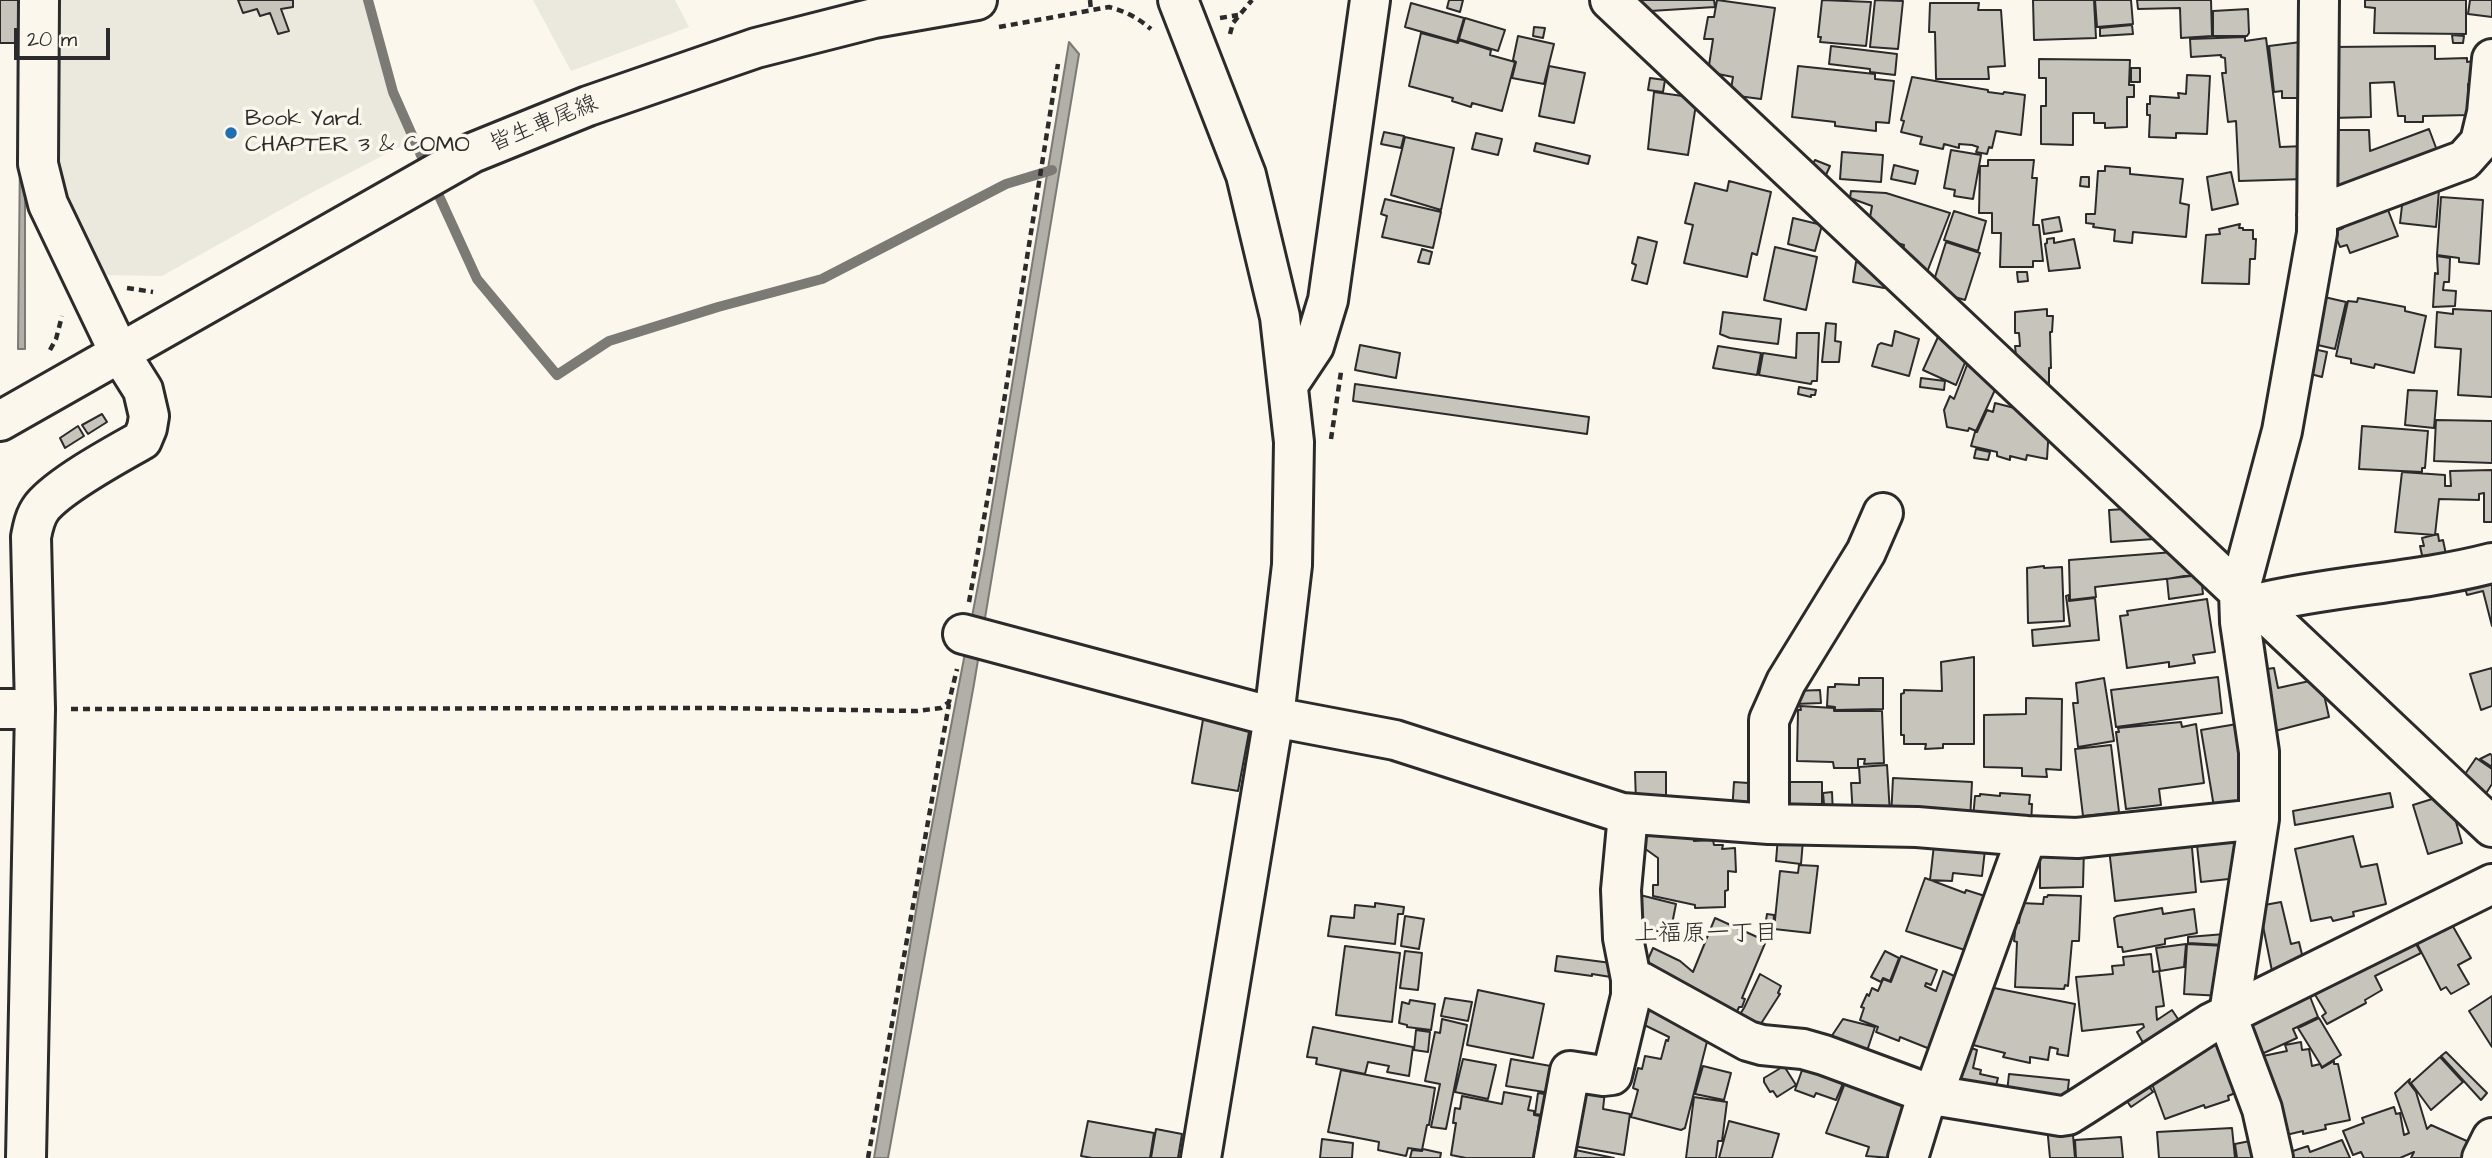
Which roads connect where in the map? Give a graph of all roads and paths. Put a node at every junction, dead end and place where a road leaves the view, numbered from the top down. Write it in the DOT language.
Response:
graph roads {
  1 [pos="39,0"];
  2 [pos="1090,0"];
  3 [pos="1178,0"];
  4 [pos="1370,0"];
  5 [pos="1610,0"];
  6 [pos="2319,0"];
  7 [pos="1091,10"];
  8 [pos="988,14"];
  9 [pos="1238,15"];
  10 [pos="1219,18"];
  11 [pos="1155,33"];
  12 [pos="2492,59"];
  13 [pos="1058,64"];
  14 [pos="2490,113"];
  15 [pos="2317,215"];
  16 [pos="63,304"];
  17 [pos="118,352"];
  18 [pos="47,357"];
  19 [pos="1288,385"];
  20 [pos="0,421"];
  21 [pos="1883,513"];
  22 [pos="2492,563"];
  23 [pos="2248,598"];
  24 [pos="979,637"];
  25 [pos="949,702"];
  26 [pos="18,709"];
  27 [pos="1274,717"];
  28 [pos="1628,814"];
  29 [pos="2259,819"];
  30 [pos="1769,824"];
  31 [pos="2492,827"];
  32 [pos="2027,836"];
  33 [pos="2492,884"];
  34 [pos="1631,979"];
  35 [pos="2229,1016"];
  36 [pos="1932,1096"];
  37 [pos="2492,1138"];
  38 [pos="26,1158"];
  39 [pos="868,1158"];
  40 [pos="1200,1158"];
  41 [pos="1554,1158"];
  42 [pos="1908,1158"];
  43 [pos="2273,1158"];
  44 [pos="2482,1158"];
  1 -- 17 [label="street"];
  2 -- 7 [label="path"];
  3 -- 19 [label="street"];
  4 -- 19 [label="street"];
  5 -- 23 [label="street"];
  6 -- 15 [label="street"];
  7 -- 8 [label="path"];
  7 -- 11 [label="path"];
  8 -- 17 [label="street, 皆生車尾線"];
  9 -- 10 [label="path"];
  12 -- 14 [label="street"];
  13 -- 24 [label="path"];
  14 -- 15 [label="street"];
  15 -- 23 [label="street"];
  16 -- 18 [label="path"];
  17 -- 20 [label="street, 皆生車尾線"];
  17 -- 26 [label="street"];
  19 -- 27 [label="street"];
  21 -- 30 [label="street"];
  22 -- 23 [label="street"];
  23 -- 29 [label="street"];
  23 -- 31 [label="street"];
  24 -- 25 [label="path"];
  24 -- 27 [label="street"];
  25 -- 26 [label="path"];
  25 -- 39 [label="path"];
  26 -- 38 [label="street"];
  27 -- 28 [label="street"];
  27 -- 40 [label="street"];
  28 -- 30 [label="street"];
  28 -- 34 [label="street"];
  29 -- 32 [label="street"];
  29 -- 35 [label="street"];
  30 -- 32 [label="street"];
  32 -- 36 [label="street"];
  33 -- 35 [label="street"];
  34 -- 36 [label="street"];
  34 -- 41 [label="street"];
  35 -- 36 [label="street"];
  35 -- 43 [label="street"];
  36 -- 42 [label="street"];
  37 -- 44 [label="street"];
}
